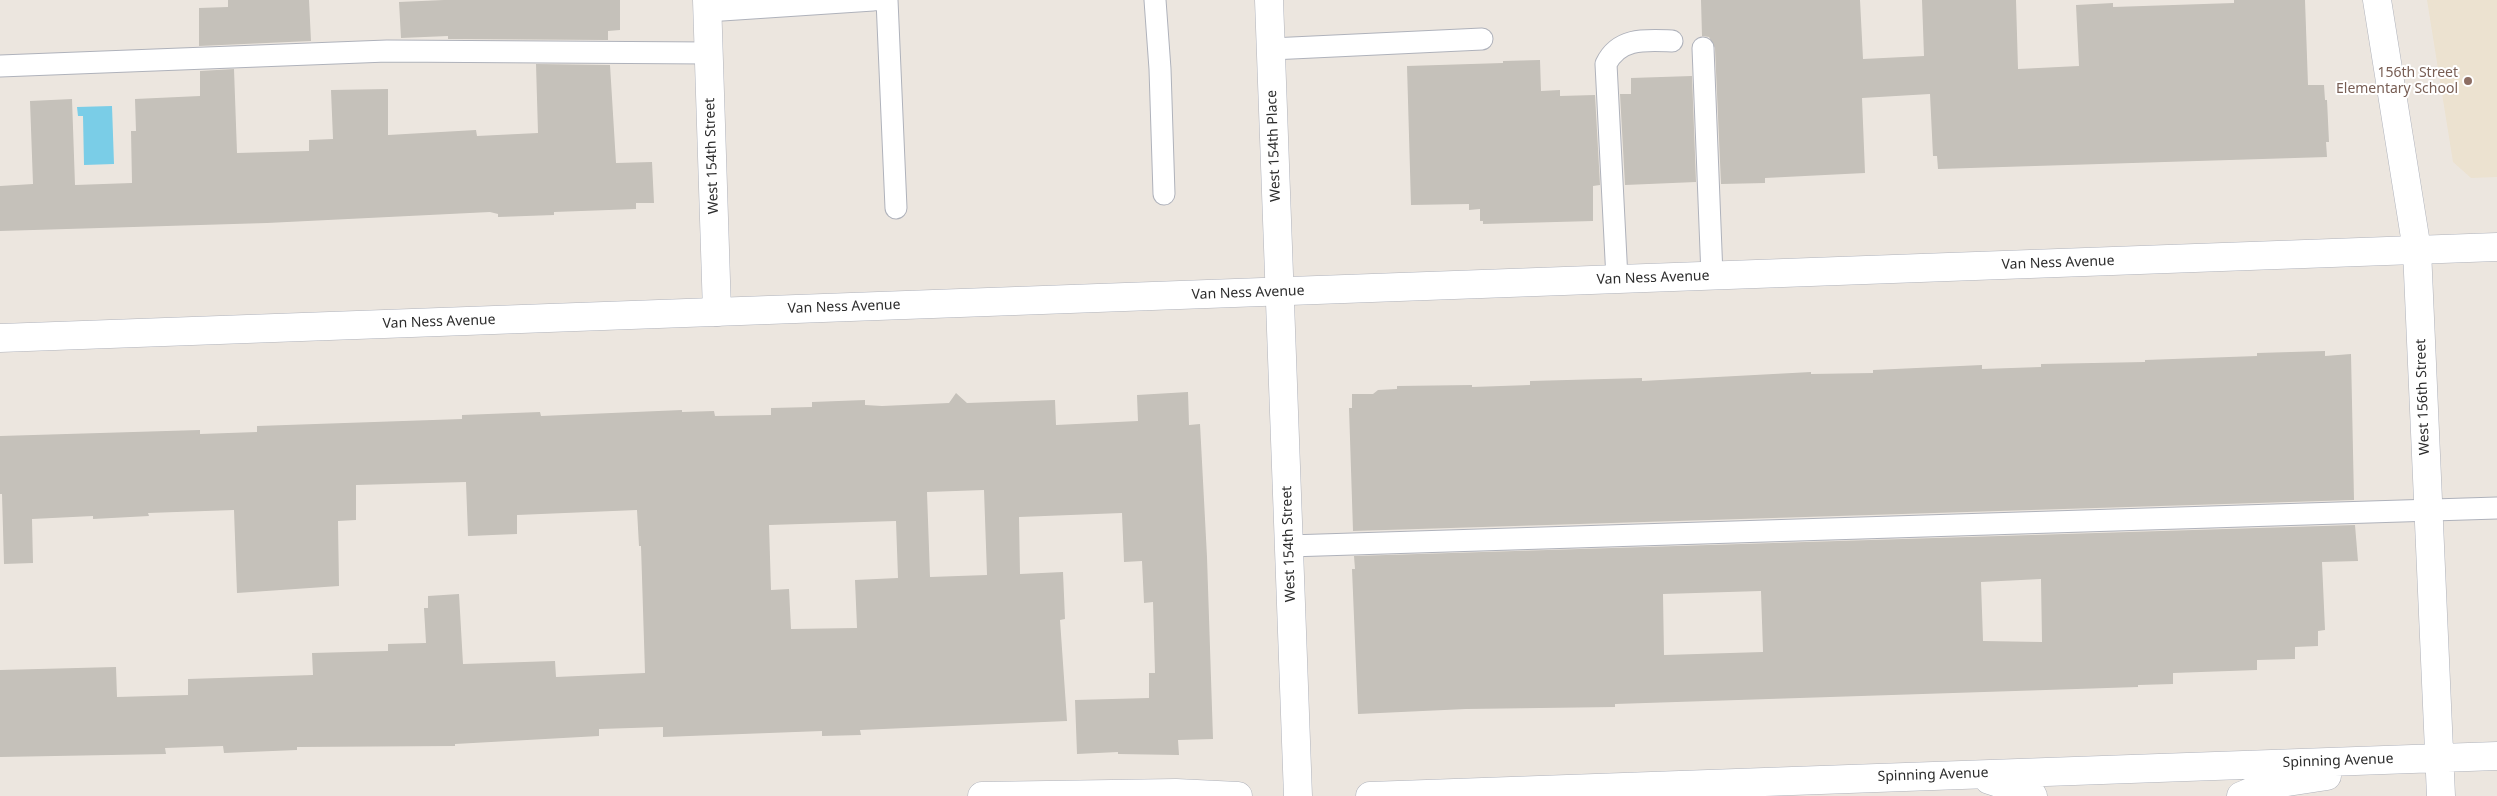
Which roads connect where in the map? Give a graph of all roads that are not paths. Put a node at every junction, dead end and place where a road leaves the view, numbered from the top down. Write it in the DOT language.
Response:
graph roads {
  1 [pos="873,0"];
  2 [pos="887,0"];
  3 [pos="1155,0"];
  4 [pos="1269,0"];
  5 [pos="2377,0"];
  6 [pos="707,5"];
  7 [pos="1482,39"];
  8 [pos="1672,41"];
  9 [pos="1703,48"];
  10 [pos="1271,49"];
  11 [pos="709,53"];
  12 [pos="0,66"];
  13 [pos="1164,194"];
  14 [pos="896,208"];
  15 [pos="2497,247"];
  16 [pos="2417,250"];
  17 [pos="1712,276"];
  18 [pos="1617,279"];
  19 [pos="1279,291"];
  20 [pos="717,312"];
  21 [pos="0,338"];
  22 [pos="2497,508"];
  23 [pos="2428,511"];
  24 [pos="1290,546"];
  25 [pos="2497,756"];
  26 [pos="2440,757"];
  27 [pos="2497,763"];
  28 [pos="1969,774"];
  29 [pos="1584,792"];
  30 [pos="982,796"];
  31 [pos="1238,796"];
  32 [pos="1298,796"];
  33 [pos="1370,796"];
  34 [pos="2033,796"];
  35 [pos="2240,796"];
  36 [pos="2441,796"];
  1 -- 6 [label="lane"];
  2 -- 14 [label="lane"];
  3 -- 13 [label="lane"];
  4 -- 10 [label="street, West 154th Place"];
  5 -- 16 [label="street, West 156th Street"];
  6 -- 11 [label="street, West 154th Street"];
  7 -- 10 [label="lane"];
  8 -- 18 [label="lane"];
  9 -- 17 [label="lane"];
  10 -- 19 [label="street, West 154th Place"];
  11 -- 12 [label="lane"];
  11 -- 20 [label="street, West 154th Street"];
  15 -- 16 [label="street, Van Ness Avenue"];
  16 -- 17 [label="street, Van Ness Avenue"];
  16 -- 23 [label="street, West 156th Street"];
  17 -- 18 [label="street, Van Ness Avenue"];
  18 -- 19 [label="street, Van Ness Avenue"];
  19 -- 20 [label="street, Van Ness Avenue"];
  19 -- 24 [label="street, West 154th Street"];
  20 -- 21 [label="street, Van Ness Avenue"];
  22 -- 23 [label="lane"];
  23 -- 24 [label="lane"];
  23 -- 26 [label="street, West 156th Street"];
  24 -- 32 [label="street, West 154th Street"];
  25 -- 26 [label="street, Spinning Avenue"];
  26 -- 27 [label="street"];
  26 -- 28 [label="street, Spinning Avenue"];
  26 -- 35 [label="street"];
  26 -- 36 [label="street, West 156th Street"];
  28 -- 29 [label="street, Spinning Avenue"];
  28 -- 34 [label="street"];
  29 -- 33 [label="street, Spinning Avenue"];
  30 -- 31 [label="street"];
}
